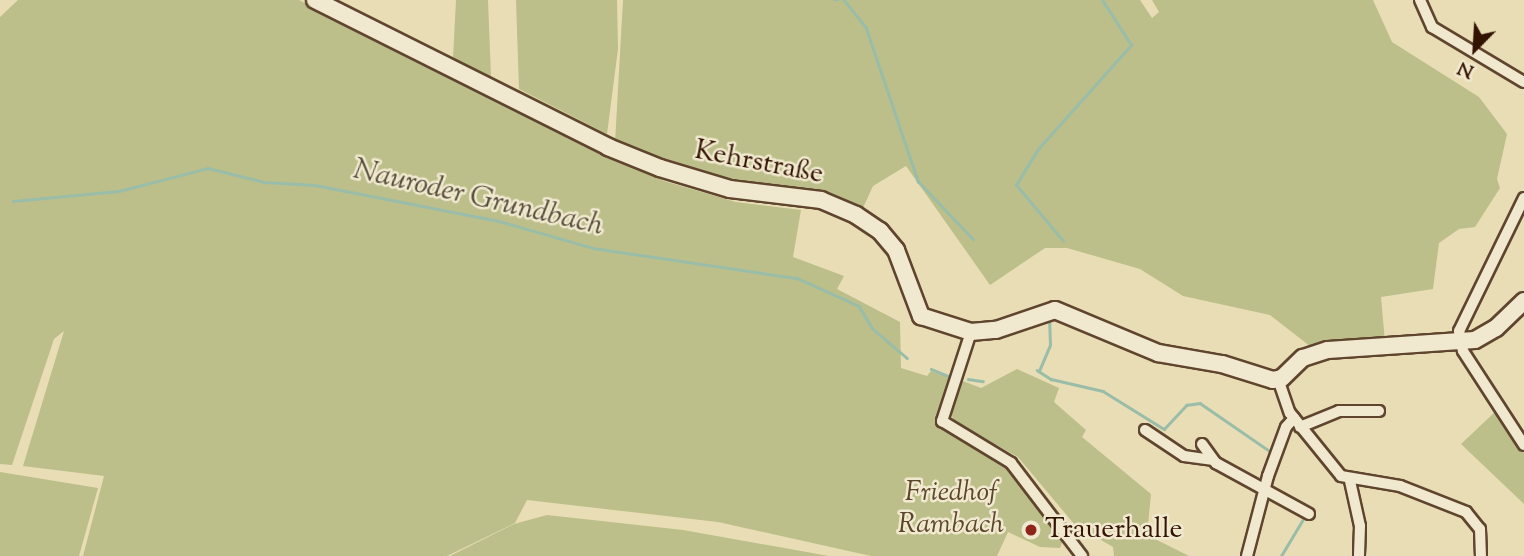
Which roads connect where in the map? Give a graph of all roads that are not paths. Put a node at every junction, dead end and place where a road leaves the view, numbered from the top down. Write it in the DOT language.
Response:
graph roads {
  1 [pos="315,0"];
  2 [pos="1420,0"];
  3 [pos="1524,82"];
  4 [pos="1524,198"];
  5 [pos="1524,301"];
  6 [pos="971,332"];
  7 [pos="1460,343"];
  8 [pos="1278,379"];
  9 [pos="1378,411"];
  10 [pos="1297,423"];
  11 [pos="1145,430"];
  12 [pos="1202,444"];
  13 [pos="1524,444"];
  14 [pos="1212,460"];
  15 [pos="1350,481"];
  16 [pos="1264,488"];
  17 [pos="1309,514"];
  18 [pos="1082,556"];
  19 [pos="1247,556"];
  20 [pos="1359,556"];
  21 [pos="1481,556"];
  1 -- 6 [label="street, Kehrstraße"];
  2 -- 3 [label="street"];
  4 -- 7 [label="street"];
  5 -- 7 [label="street"];
  6 -- 8 [label="street, Kehrstraße"];
  6 -- 18 [label="street"];
  7 -- 8 [label="street"];
  7 -- 13 [label="street"];
  8 -- 10 [label="street"];
  9 -- 10 [label="street"];
  10 -- 15 [label="street"];
  10 -- 16 [label="street"];
  11 -- 14 [label="street"];
  12 -- 14 [label="street"];
  14 -- 16 [label="street"];
  15 -- 20 [label="street"];
  15 -- 21 [label="street"];
  16 -- 17 [label="street"];
  16 -- 19 [label="street"];
}
